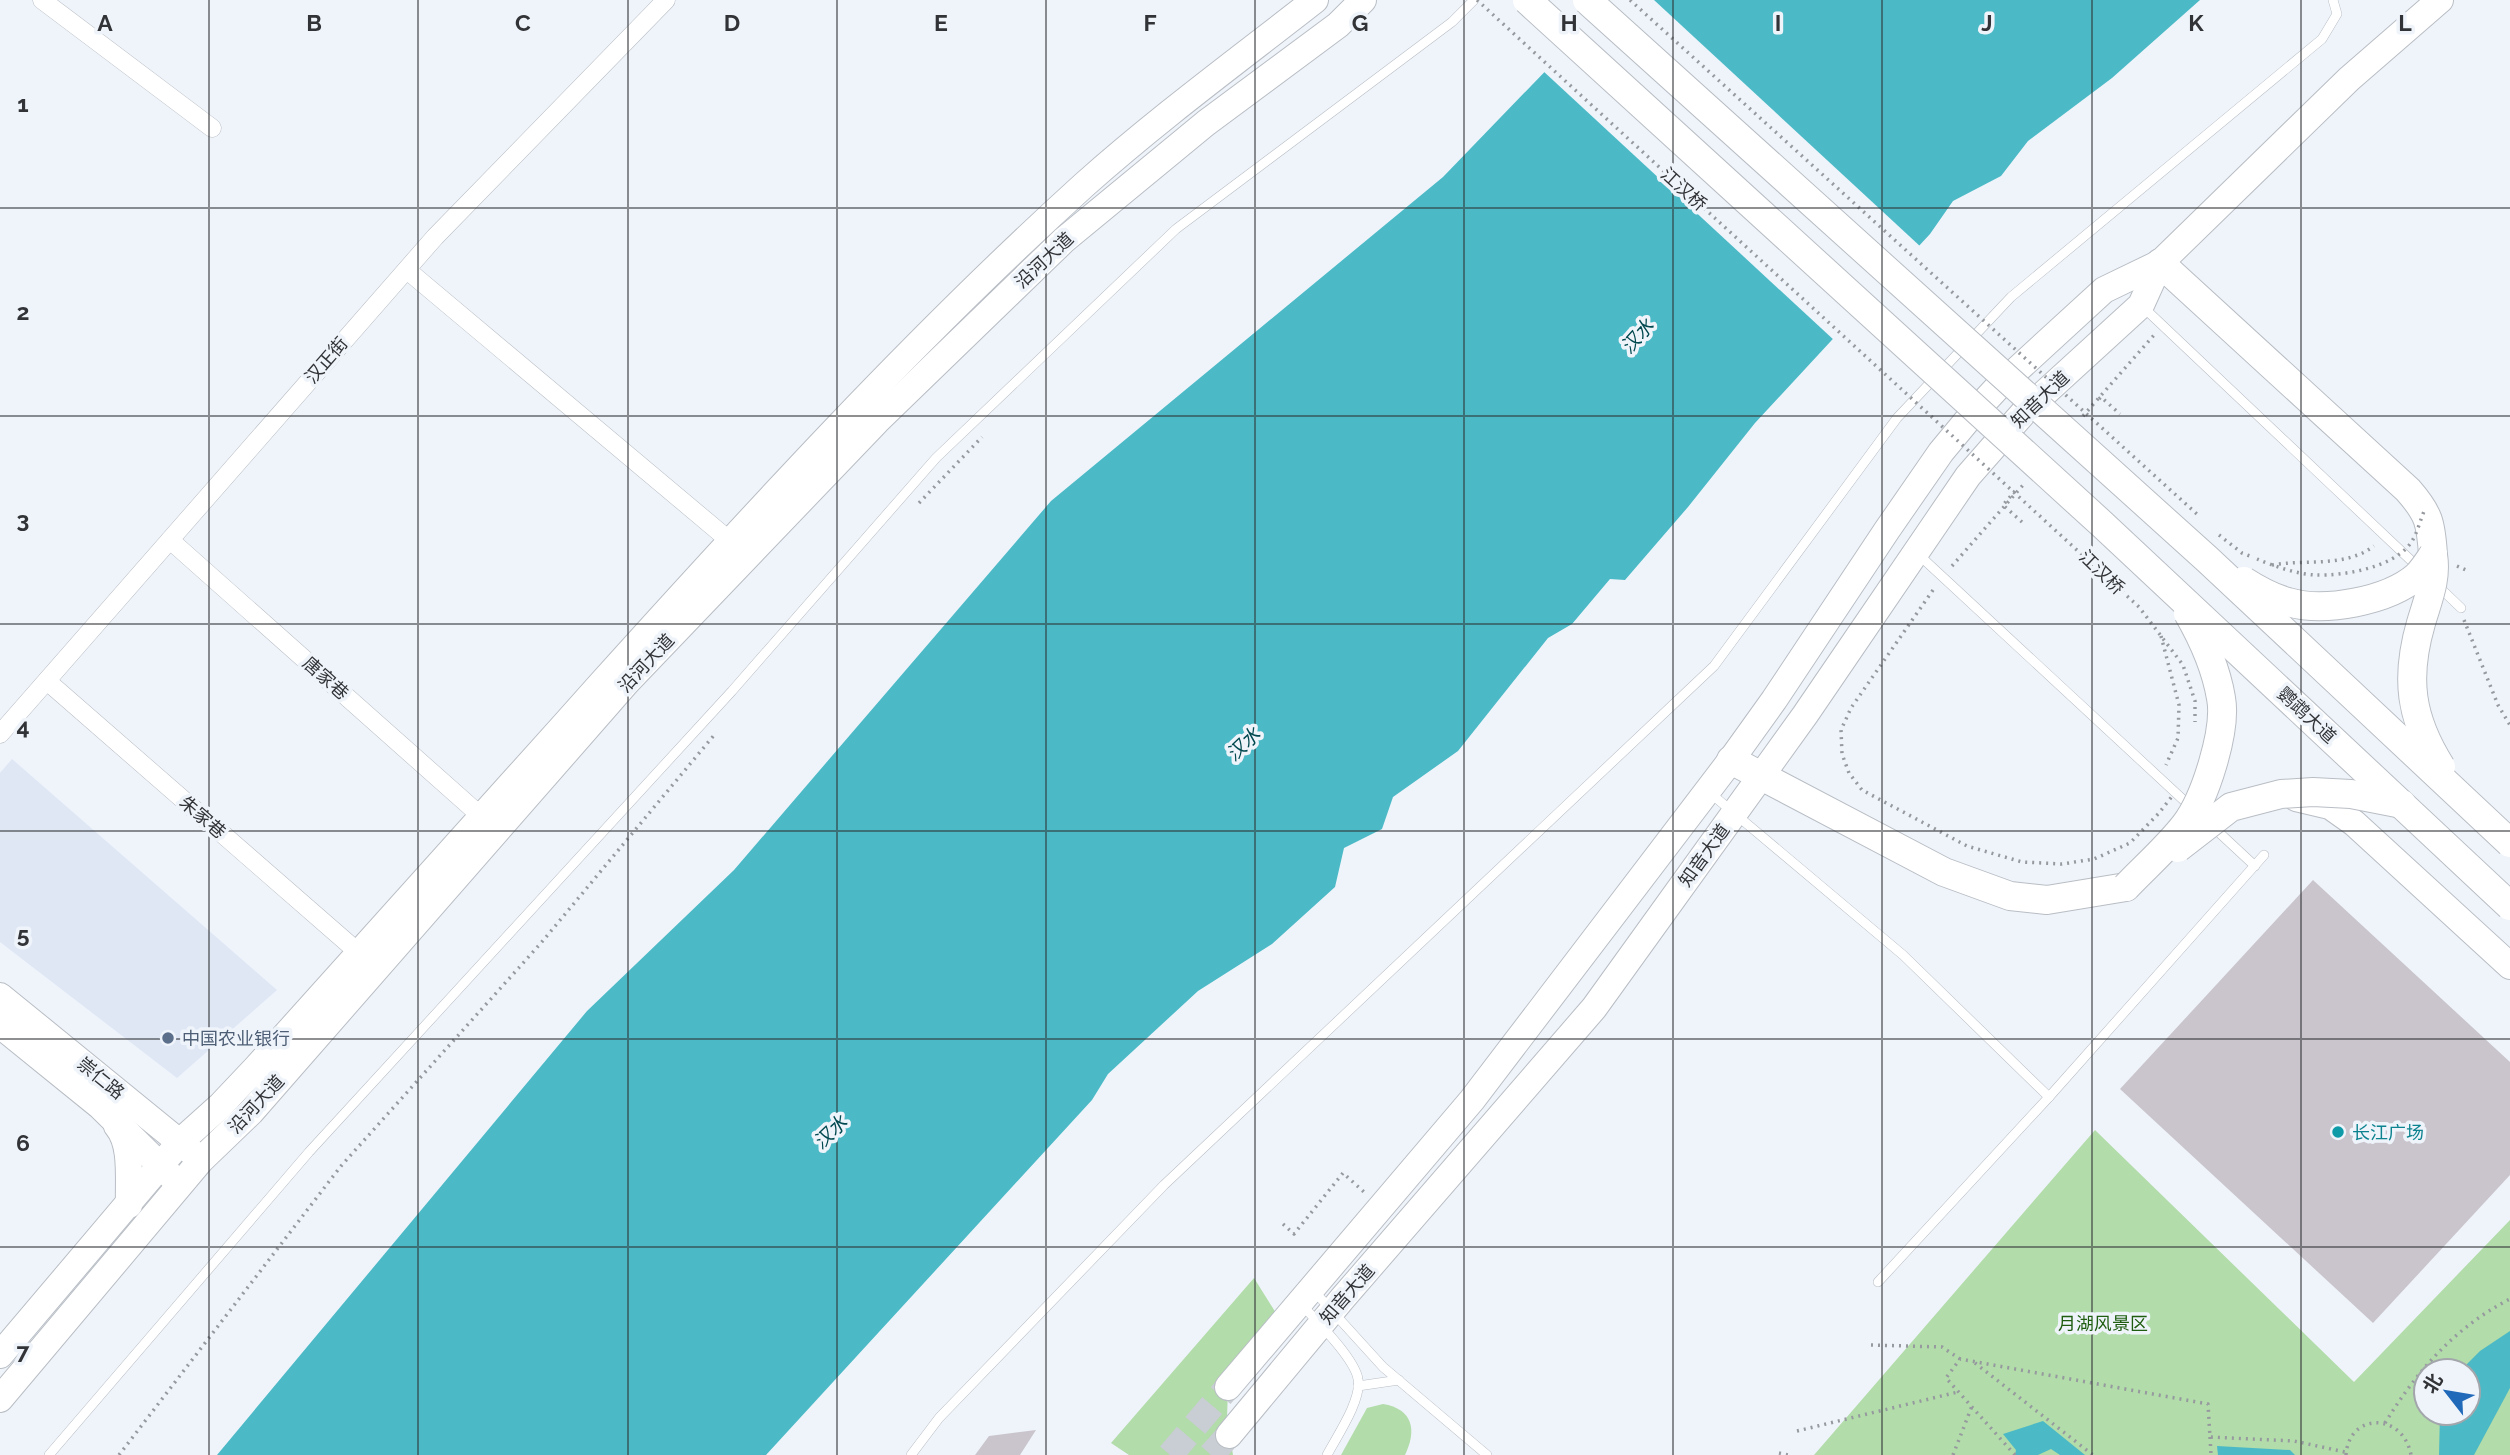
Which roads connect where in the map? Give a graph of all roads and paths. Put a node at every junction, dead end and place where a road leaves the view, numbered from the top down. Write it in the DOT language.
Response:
graph roads {
  1 [pos="42,0"];
  2 [pos="666,0"];
  3 [pos="1315,0"];
  4 [pos="1363,0"];
  5 [pos="1486,0"];
  6 [pos="1527,0"];
  7 [pos="1587,0"];
  8 [pos="1630,0"];
  9 [pos="2333,0"];
  10 [pos="2440,0"];
  11 [pos="1476,3"];
  12 [pos="212,128"];
  13 [pos="2160,263"];
  14 [pos="407,270"];
  15 [pos="2141,305"];
  16 [pos="2086,413"];
  17 [pos="2120,414"];
  18 [pos="990,429"];
  19 [pos="2015,491"];
  20 [pos="2416,500"];
  21 [pos="913,509"];
  22 [pos="2199,516"];
  23 [pos="2022,522"];
  24 [pos="2103,525"];
  25 [pos="2217,533"];
  26 [pos="2386,537"];
  27 [pos="170,540"];
  28 [pos="730,541"];
  29 [pos="1915,552"];
  30 [pos="2433,555"];
  31 [pos="2207,559"];
  32 [pos="2272,565"];
  33 [pos="1933,590"];
  34 [pos="2178,595"];
  35 [pos="2461,608"];
  36 [pos="2161,634"];
  37 [pos="47,681"];
  38 [pos="2510,725"];
  39 [pos="2195,726"];
  40 [pos="720,729"];
  41 [pos="0,734"];
  42 [pos="1731,760"];
  43 [pos="2166,765"];
  44 [pos="1762,776"];
  45 [pos="2176,790"];
  46 [pos="1708,791"];
  47 [pos="2458,793"];
  48 [pos="2281,794"];
  49 [pos="2402,804"];
  50 [pos="1734,814"];
  51 [pos="482,817"];
  52 [pos="2510,843"];
  53 [pos="2264,855"];
  54 [pos="2255,866"];
  55 [pos="2126,887"];
  56 [pos="2510,906"];
  57 [pos="359,953"];
  58 [pos="2510,966"];
  59 [pos="0,996"];
  60 [pos="0,1025"];
  61 [pos="107,1097"];
  62 [pos="2049,1097"];
  63 [pos="220,1107"];
  64 [pos="181,1141"];
  65 [pos="201,1160"];
  66 [pos="161,1166"];
  67 [pos="180,1185"];
  68 [pos="1366,1194"];
  69 [pos="129,1205"];
  70 [pos="1283,1224"];
  71 [pos="1878,1282"];
  72 [pos="1306,1296"];
  73 [pos="2510,1299"];
  74 [pos="1326,1318"];
  75 [pos="1871,1345"];
  76 [pos="0,1355"];
  77 [pos="1960,1359"];
  78 [pos="1973,1361"];
  79 [pos="1399,1380"];
  80 [pos="1358,1386"];
  81 [pos="1228,1387"];
  82 [pos="1959,1392"];
  83 [pos="0,1399"];
  84 [pos="1972,1406"];
  85 [pos="2385,1423"];
  86 [pos="1797,1432"];
  87 [pos="1229,1435"];
  88 [pos="2210,1437"];
  89 [pos="1779,1453"];
  90 [pos="2345,1453"];
  91 [pos="49,1455"];
  92 [pos="119,1455"];
  93 [pos="911,1455"];
  94 [pos="1327,1455"];
  95 [pos="1488,1455"];
  96 [pos="1788,1455"];
  97 [pos="1953,1455"];
  98 [pos="2015,1455"];
  99 [pos="2093,1455"];
  100 [pos="2211,1455"];
  101 [pos="2411,1455"];
  1 -- 12 [label="street"];
  2 -- 14 [label="street, 汉正街"];
  3 -- 28 [label="main road, 沿河大道"];
  4 -- 65 [label="main road, 沿河大道"];
  5 -- 11 [label="path"];
  6 -- 24 [label="main road, 江汉桥, bridge"];
  7 -- 31 [label="main road, bridge"];
  8 -- 16 [label="path, bridge"];
  9 -- 93 [label="lane"];
  10 -- 13 [label="main road, 知音大道"];
  11 -- 19 [label="path, 江汉桥, bridge"];
  11 -- 91 [label="lane"];
  13 -- 15 [label="main road, 知音大道"];
  13 -- 20 [label="main road"];
  13 -- 42 [label="main road, 知音大道"];
  14 -- 27 [label="street, 汉正街"];
  14 -- 28 [label="street"];
  15 -- 26 [label="lane"];
  15 -- 29 [label="main road, 知音大道"];
  16 -- 17 [label="path"];
  16 -- 22 [label="path, bridge"];
  18 -- 21 [label="path"];
  19 -- 23 [label="path, bridge"];
  19 -- 36 [label="path, 江汉桥, bridge"];
  20 -- 30 [label="main road"];
  20 -- 32 [label="path, bridge"];
  24 -- 34 [label="main road, 鹦鹉大道, bridge"];
  25 -- 32 [label="path, bridge"];
  26 -- 32 [label="path"];
  26 -- 35 [label="lane"];
  27 -- 37 [label="street, 汉正街"];
  27 -- 51 [label="street, 唐家巷"];
  28 -- 51 [label="main road, 沿河大道"];
  29 -- 44 [label="main road, 知音大道"];
  29 -- 54 [label="lane"];
  30 -- 31 [label="main road, bridge"];
  30 -- 47 [label="main road, bridge"];
  31 -- 47 [label="main road, bridge"];
  33 -- 45 [label="path, bridge"];
  34 -- 49 [label="main road, 鹦鹉大道, bridge"];
  34 -- 55 [label="main road, bridge"];
  35 -- 38 [label="path"];
  36 -- 39 [label="path, 江汉桥, bridge"];
  36 -- 43 [label="path, bridge"];
  37 -- 41 [label="street, 汉正街"];
  37 -- 57 [label="street, 朱家巷"];
  40 -- 92 [label="path"];
  42 -- 44 [label="main road"];
  42 -- 46 [label="main road, 知音大道"];
  44 -- 50 [label="main road, 知音大道"];
  44 -- 55 [label="main road"];
  46 -- 50 [label="lane"];
  46 -- 72 [label="main road, 知音大道"];
  47 -- 52 [label="main road, bridge"];
  48 -- 49 [label="main road, bridge"];
  48 -- 55 [label="main road, bridge"];
  48 -- 58 [label="main road"];
  49 -- 56 [label="main road, 鹦鹉大道, bridge"];
  50 -- 62 [label="lane"];
  50 -- 74 [label="main road, 知音大道"];
  51 -- 57 [label="main road, 沿河大道"];
  53 -- 54 [label="lane"];
  54 -- 62 [label="lane"];
  57 -- 63 [label="main road, 沿河大道"];
  59 -- 61 [label="main road, 崇仁路"];
  60 -- 61 [label="main road, 崇仁路"];
  61 -- 63 [label="main road"];
  61 -- 64 [label="main road, 崇仁路"];
  61 -- 66 [label="main road, 崇仁路"];
  61 -- 69 [label="main road"];
  62 -- 71 [label="lane"];
  63 -- 64 [label="main road, 沿河大道"];
  64 -- 65 [label="main road, 崇仁路"];
  64 -- 66 [label="main road, 沿河大道"];
  65 -- 67 [label="main road, 沿河大道"];
  66 -- 67 [label="main road, 崇仁路"];
  66 -- 69 [label="main road, 沿河大道"];
  67 -- 83 [label="main road, 沿河大道"];
  68 -- 70 [label="path"];
  69 -- 76 [label="main road, 沿河大道"];
  72 -- 74 [label="lane"];
  72 -- 74 [label="lane"];
  72 -- 81 [label="main road, 知音大道"];
  73 -- 85 [label="path"];
  74 -- 79 [label="lane"];
  74 -- 80 [label="lane"];
  74 -- 87 [label="main road, 知音大道"];
  75 -- 77 [label="path"];
  77 -- 78 [label="path"];
  77 -- 82 [label="path"];
  78 -- 88 [label="path"];
  78 -- 99 [label="path"];
  79 -- 80 [label="lane"];
  79 -- 95 [label="lane"];
  80 -- 94 [label="lane"];
  82 -- 84 [label="path"];
  82 -- 86 [label="path"];
  84 -- 97 [label="path"];
  84 -- 98 [label="path"];
  85 -- 90 [label="path"];
  85 -- 101 [label="path"];
  88 -- 90 [label="path"];
  88 -- 100 [label="path"];
  89 -- 96 [label="path"];
}
